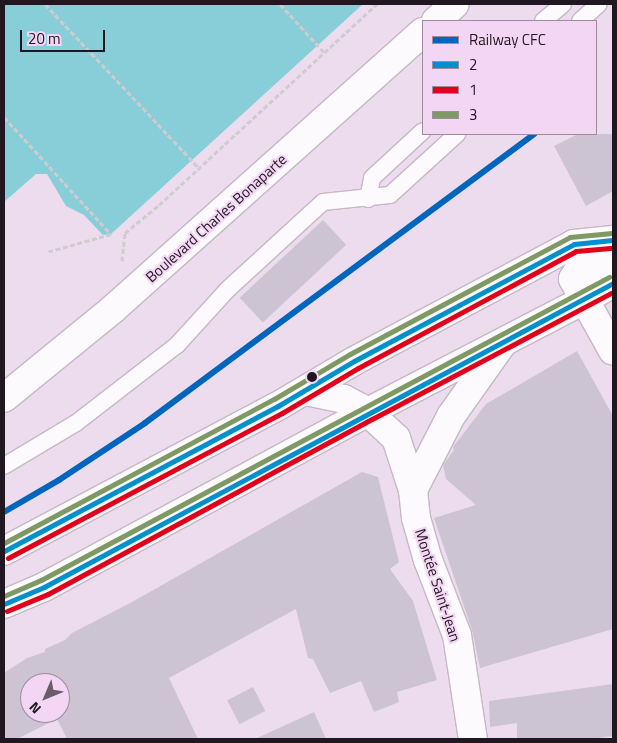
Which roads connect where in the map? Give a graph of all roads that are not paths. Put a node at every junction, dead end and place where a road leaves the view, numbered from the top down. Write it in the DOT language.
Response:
graph roads {
  1 [pos="455,4"];
  2 [pos="562,4"];
  3 [pos="599,4"];
  4 [pos="437,20"];
  5 [pos="545,20"];
  6 [pos="581,20"];
  7 [pos="422,33"];
  8 [pos="422,132"];
  9 [pos="456,135"];
  10 [pos="368,199"];
  11 [pos="613,240"];
  12 [pos="613,254"];
  13 [pos="613,283"];
  14 [pos="584,300"];
  15 [pos="504,340"];
  16 [pos="613,351"];
  17 [pos="306,391"];
  18 [pos="4,398"];
  19 [pos="368,412"];
  20 [pos="4,466"];
  21 [pos="413,490"];
  22 [pos="4,551"];
  23 [pos="4,604"];
  24 [pos="473,739"];
  1 -- 4 [label="main road"];
  2 -- 5 [label="lane"];
  3 -- 6 [label="lane"];
  7 -- 18 [label="main road, Boulevard Charles Bonaparte"];
  8 -- 10 [label="lane"];
  9 -- 10 [label="lane"];
  10 -- 20 [label="lane"];
  11 -- 17 [label="main road"];
  12 -- 14 [label="main road"];
  13 -- 14 [label="main road"];
  14 -- 15 [label="main road"];
  14 -- 16 [label="main road"];
  15 -- 19 [label="main road"];
  15 -- 21 [label="main road"];
  17 -- 19 [label="main road, Montée Saint-Jean"];
  17 -- 22 [label="main road"];
  19 -- 21 [label="main road, Montée Saint-Jean"];
  19 -- 23 [label="main road"];
  21 -- 24 [label="main road, Montée Saint-Jean"];
}
